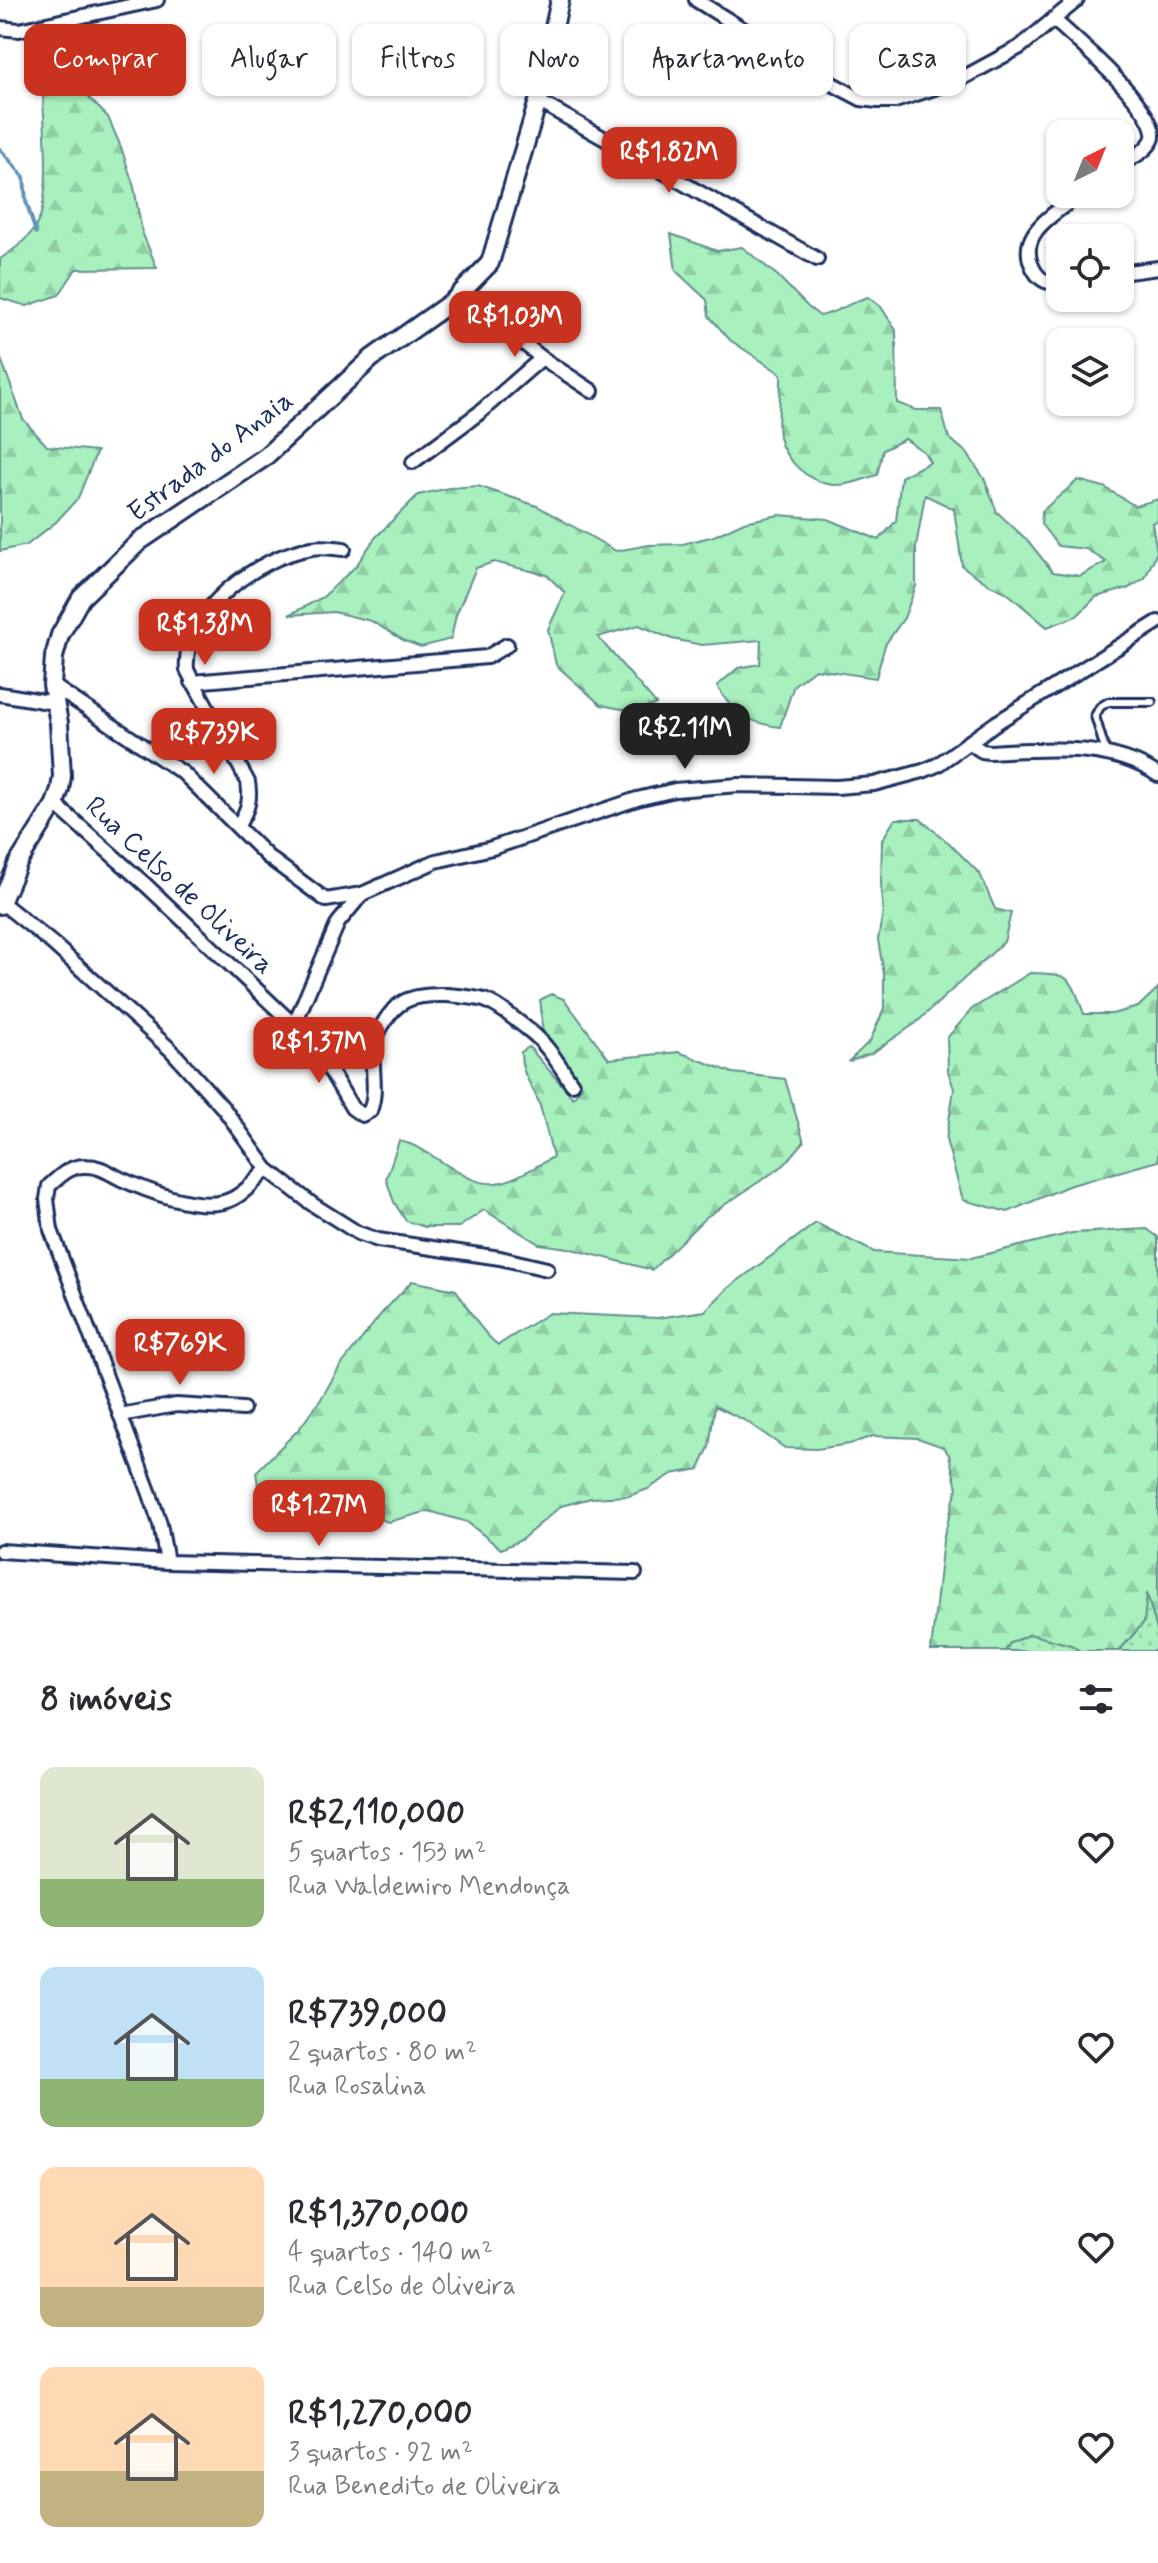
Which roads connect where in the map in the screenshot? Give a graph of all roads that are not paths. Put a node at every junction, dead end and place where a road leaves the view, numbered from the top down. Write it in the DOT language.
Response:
graph roads {
  1 [pos="157,0"];
  2 [pos="560,0"];
  3 [pos="696,0"];
  4 [pos="1077,0"];
  5 [pos="1053,19"];
  6 [pos="0,28"];
  7 [pos="538,101"];
  8 [pos="1134,156"];
  9 [pos="1063,208"];
  10 [pos="817,259"];
  11 [pos="1158,268"];
  12 [pos="1134,271"];
  13 [pos="1046,283"];
  14 [pos="462,294"];
  15 [pos="542,358"];
  16 [pos="592,391"];
  17 [pos="413,462"];
  18 [pos="344,549"];
  19 [pos="1158,622"];
  20 [pos="507,645"];
  21 [pos="192,682"];
  22 [pos="52,685"];
  23 [pos="0,694"];
  24 [pos="1152,702"];
  25 [pos="55,703"];
  26 [pos="968,742"];
  27 [pos="1106,753"];
  28 [pos="1158,775"];
  29 [pos="55,804"];
  30 [pos="238,825"];
  31 [pos="362,894"];
  32 [pos="326,900"];
  33 [pos="0,904"];
  34 [pos="338,923"];
  35 [pos="294,1025"];
  36 [pos="572,1084"];
  37 [pos="267,1169"];
  38 [pos="547,1269"];
  39 [pos="243,1409"];
  40 [pos="120,1415"];
  41 [pos="1,1551"];
  42 [pos="167,1562"];
  43 [pos="635,1573"];
  1 -- 6 [label="street"];
  2 -- 7 [label="street, Estrada do Anaia"];
  3 -- 5 [label="street"];
  4 -- 5 [label="street"];
  5 -- 8 [label="street"];
  7 -- 10 [label="street"];
  7 -- 14 [label="street, Estrada do Anaia"];
  9 -- 13 [label="street"];
  11 -- 12 [label="street"];
  14 -- 15 [label="street"];
  14 -- 22 [label="street, Estrada do Anaia"];
  15 -- 16 [label="street"];
  15 -- 17 [label="street"];
  18 -- 21 [label="street"];
  19 -- 26 [label="street"];
  20 -- 21 [label="street"];
  21 -- 30 [label="street"];
  22 -- 25 [label="street, Estrada do Anaia"];
  22 -- 30 [label="street"];
  23 -- 25 [label="street"];
  24 -- 27 [label="lane"];
  25 -- 29 [label="street, Estrada do Anaia"];
  26 -- 27 [label="street"];
  26 -- 31 [label="street"];
  27 -- 28 [label="street"];
  29 -- 33 [label="street, Estrada do Anaia"];
  29 -- 35 [label="street, Rua Celso de Oliveira"];
  30 -- 32 [label="street"];
  31 -- 32 [label="street"];
  31 -- 34 [label="street"];
  32 -- 34 [label="street"];
  33 -- 37 [label="street"];
  34 -- 35 [label="street"];
  35 -- 36 [label="street, Rua Celso de Oliveira"];
  37 -- 38 [label="street"];
  37 -- 40 [label="street"];
  39 -- 40 [label="street"];
  40 -- 42 [label="street"];
  41 -- 42 [label="street"];
  42 -- 43 [label="street"];
}
